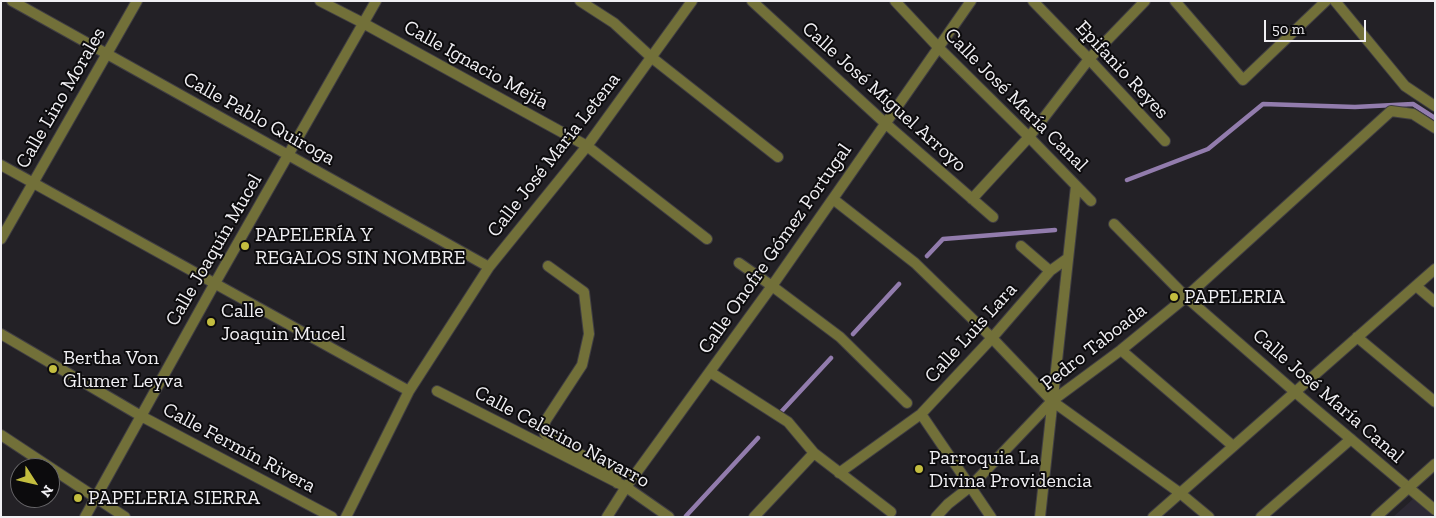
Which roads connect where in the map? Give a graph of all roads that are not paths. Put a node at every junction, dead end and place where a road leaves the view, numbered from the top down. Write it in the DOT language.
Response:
graph roads {
  1 [pos="12,1"];
  2 [pos="137,1"];
  3 [pos="320,1"];
  4 [pos="376,1"];
  5 [pos="580,1"];
  6 [pos="692,1"];
  7 [pos="752,1"];
  8 [pos="895,1"];
  9 [pos="971,1"];
  10 [pos="1033,1"];
  11 [pos="1145,1"];
  12 [pos="1175,1"];
  13 [pos="1326,1"];
  14 [pos="1335,1"];
  15 [pos="363,23"];
  16 [pos="938,47"];
  17 [pos="106,54"];
  18 [pos="651,57"];
  19 [pos="1089,59"];
  20 [pos="1435,106"];
  21 [pos="885,123"];
  22 [pos="1435,128"];
  23 [pos="1030,137"];
  24 [pos="1165,141"];
  25 [pos="587,146"];
  26 [pos="288,156"];
  27 [pos="778,157"];
  28 [pos="1,165"];
  29 [pos="33,183"];
  30 [pos="1076,186"];
  31 [pos="833,199"];
  32 [pos="972,199"];
  33 [pos="1091,201"];
  34 [pos="993,217"];
  35 [pos="1114,224"];
  36 [pos="1,239"];
  37 [pos="707,239"];
  38 [pos="1021,246"];
  39 [pos="1068,258"];
  40 [pos="739,263"];
  41 [pos="548,266"];
  42 [pos="489,267"];
  43 [pos="1435,269"];
  44 [pos="1050,271"];
  45 [pos="215,283"];
  46 [pos="772,286"];
  47 [pos="1416,286"];
  48 [pos="1186,297"];
  49 [pos="1435,302"];
  50 [pos="1,334"];
  51 [pos="1357,337"];
  52 [pos="992,338"];
  53 [pos="1121,350"];
  54 [pos="710,372"];
  55 [pos="409,391"];
  56 [pos="437,391"];
  57 [pos="1295,392"];
  58 [pos="1052,401"];
  59 [pos="1435,402"];
  60 [pos="908,403"];
  61 [pos="922,414"];
  62 [pos="141,416"];
  63 [pos="1,435"];
  64 [pos="1351,439"];
  65 [pos="1233,446"];
  66 [pos="814,453"];
  67 [pos="1435,464"];
  68 [pos="839,472"];
  69 [pos="622,485"];
  70 [pos="971,486"];
  71 [pos="1408,488"];
  72 [pos="1180,493"];
  73 [pos="96,498"];
  74 [pos="1435,510"];
  75 [pos="891,512"];
  76 [pos="85,517"];
  77 [pos="125,517"];
  78 [pos="332,517"];
  79 [pos="346,517"];
  80 [pos="607,517"];
  81 [pos="669,517"];
  82 [pos="754,517"];
  83 [pos="936,517"];
  84 [pos="991,517"];
  85 [pos="1040,517"];
  86 [pos="1153,517"];
  87 [pos="1209,517"];
  88 [pos="1261,517"];
  89 [pos="1376,517"];
  1 -- 17 [label="street, Calle Pablo Quiroga"];
  2 -- 17 [label="street, Calle Lino Morales"];
  3 -- 15 [label="street, Calle Ignacio Mejía"];
  4 -- 15 [label="street, Calle Joaquín Mucel"];
  5 -- 18 [label="street"];
  6 -- 18 [label="street, Calle José María Letena"];
  7 -- 21 [label="street, Calle José Miguel Arroyo"];
  8 -- 16 [label="street, Calle José María Canal"];
  9 -- 16 [label="street, Calle Onofre Gómez Portugal"];
  10 -- 19 [label="street, Epifanio Reyes"];
  11 -- 19 [label="street"];
  12 -- 13 [label="street"];
  14 -- 20 [label="street"];
  15 -- 25 [label="street, Calle Ignacio Mejía"];
  15 -- 26 [label="street, Calle Joaquín Mucel"];
  16 -- 21 [label="street, Calle Onofre Gómez Portugal"];
  16 -- 23 [label="street, Calle José María Canal"];
  17 -- 26 [label="street, Calle Pablo Quiroga"];
  17 -- 29 [label="street, Calle Lino Morales"];
  18 -- 25 [label="street, Calle José María Letena"];
  18 -- 27 [label="street"];
  19 -- 23 [label="street"];
  19 -- 24 [label="street, Epifanio Reyes"];
  21 -- 31 [label="street, Calle Onofre Gómez Portugal"];
  21 -- 32 [label="street, Calle José Miguel Arroyo"];
  22 -- 48 [label="street, Pedro Taboada"];
  23 -- 30 [label="street, Calle José María Canal"];
  23 -- 32 [label="street"];
  25 -- 37 [label="street, Calle Ignacio Mejía"];
  25 -- 42 [label="street, Calle José María Letena"];
  26 -- 42 [label="street, Calle Pablo Quiroga"];
  26 -- 45 [label="street, Calle Joaquín Mucel"];
  28 -- 29 [label="street"];
  29 -- 36 [label="street, Calle Lino Morales"];
  29 -- 45 [label="street"];
  30 -- 33 [label="street, Calle José María Canal"];
  30 -- 39 [label="street"];
  31 -- 46 [label="street, Calle Onofre Gómez Portugal"];
  31 -- 52 [label="street"];
  32 -- 34 [label="street, Calle José Miguel Arroyo"];
  35 -- 48 [label="street, Calle José María Canal"];
  38 -- 44 [label="street"];
  39 -- 44 [label="street, Calle Luis Lara"];
  39 -- 58 [label="street"];
  40 -- 46 [label="street"];
  41 -- 69 [label="street"];
  42 -- 55 [label="street, Calle José María Letena"];
  43 -- 47 [label="street"];
  44 -- 52 [label="street, Calle Luis Lara"];
  45 -- 55 [label="street"];
  45 -- 62 [label="street, Calle Joaquín Mucel"];
  46 -- 54 [label="street, Calle Onofre Gómez Portugal"];
  46 -- 60 [label="street"];
  47 -- 49 [label="street"];
  47 -- 51 [label="street"];
  48 -- 53 [label="street, Pedro Taboada"];
  48 -- 57 [label="street, Calle José María Canal"];
  50 -- 62 [label="street, Calle Fermín Rivera"];
  51 -- 57 [label="street"];
  51 -- 59 [label="street"];
  52 -- 58 [label="street"];
  52 -- 61 [label="street, Calle Luis Lara"];
  53 -- 58 [label="street, Pedro Taboada"];
  53 -- 65 [label="street"];
  54 -- 66 [label="street"];
  54 -- 69 [label="street, Calle Onofre Gómez Portugal"];
  55 -- 79 [label="street, Calle José María Letena"];
  56 -- 69 [label="street, Calle Celerino Navarro"];
  57 -- 64 [label="street, Calle José María Canal"];
  57 -- 65 [label="street"];
  58 -- 70 [label="street, Pedro Taboada"];
  58 -- 72 [label="street"];
  58 -- 85 [label="street"];
  61 -- 68 [label="street, Calle Luis Lara"];
  61 -- 70 [label="street"];
  62 -- 73 [label="street, Calle Joaquín Mucel"];
  62 -- 78 [label="street, Calle Fermín Rivera"];
  63 -- 73 [label="street"];
  64 -- 71 [label="street, Calle José María Canal"];
  64 -- 88 [label="street"];
  65 -- 72 [label="street"];
  66 -- 68 [label="street"];
  66 -- 82 [label="street"];
  67 -- 71 [label="street"];
  68 -- 75 [label="street"];
  69 -- 80 [label="street, Calle Onofre Gómez Portugal"];
  69 -- 81 [label="street, Calle Celerino Navarro"];
  70 -- 83 [label="street, Pedro Taboada"];
  70 -- 84 [label="street"];
  71 -- 74 [label="street, Calle José María Canal"];
  71 -- 89 [label="street"];
  72 -- 86 [label="street"];
  72 -- 87 [label="street"];
  73 -- 76 [label="street, Calle Joaquín Mucel"];
  73 -- 77 [label="street"];
}
